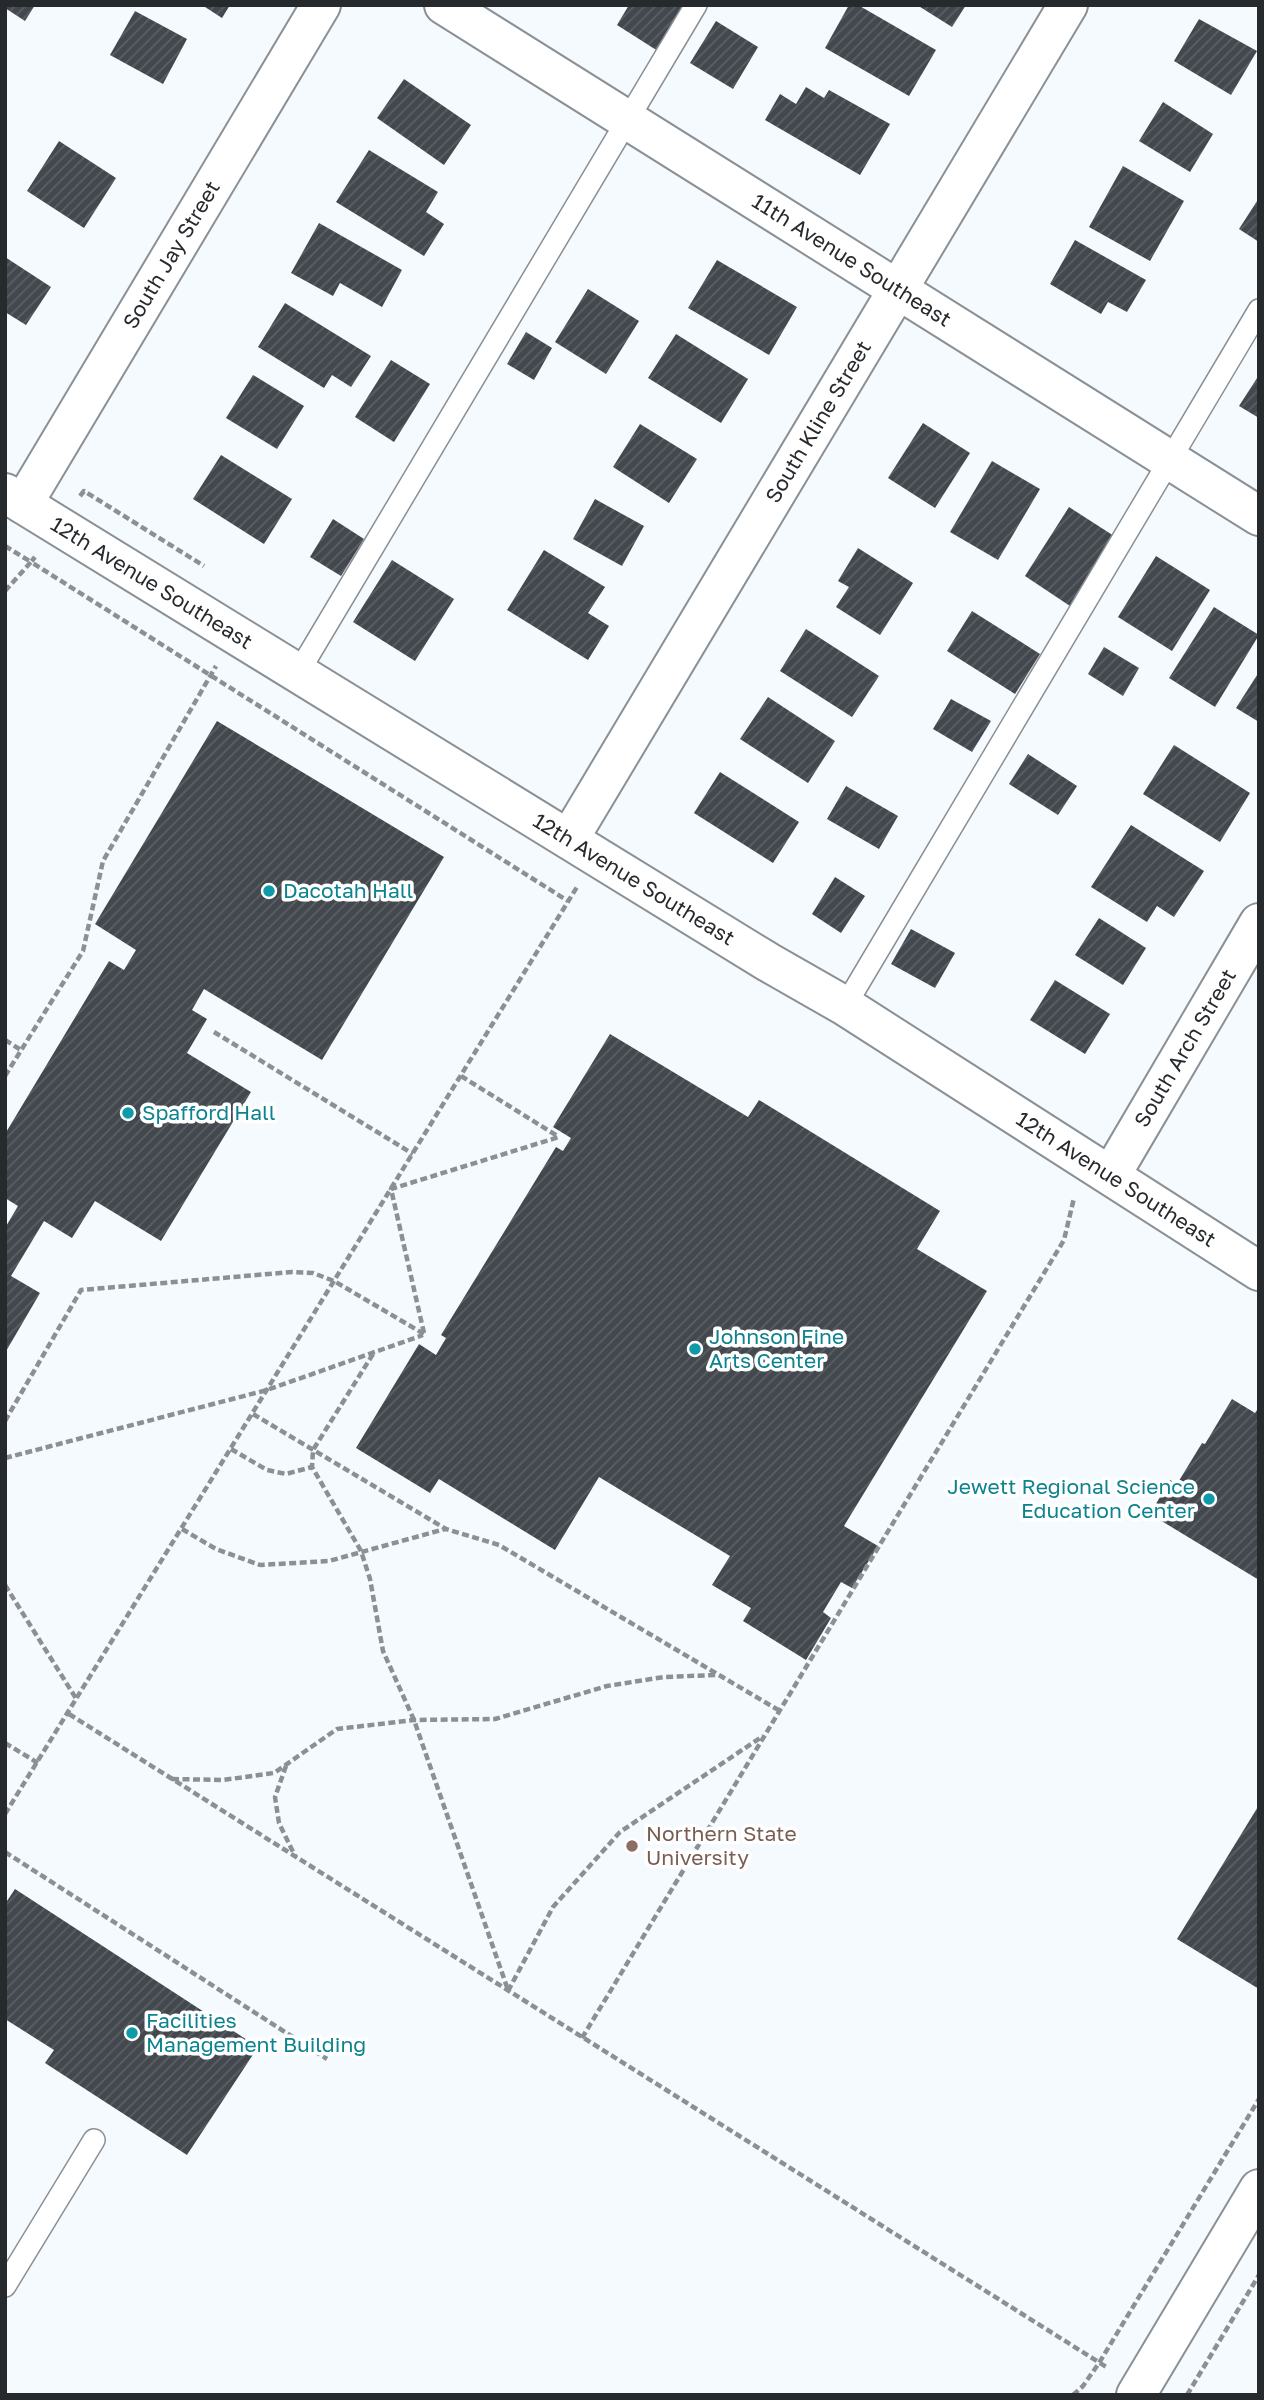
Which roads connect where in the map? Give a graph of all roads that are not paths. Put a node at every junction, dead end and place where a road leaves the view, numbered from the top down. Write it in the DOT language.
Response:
graph roads {
  1 [pos="321,5"];
  2 [pos="444,5"];
  3 [pos="696,5"];
  4 [pos="1068,5"];
  5 [pos="628,121"];
  6 [pos="897,290"];
  7 [pos="1259,310"];
  8 [pos="1169,460"];
  9 [pos="14,498"];
  10 [pos="1259,516"];
  11 [pos="298,673"];
  12 [pos="569,839"];
  13 [pos="1259,923"];
  14 [pos="845,1006"];
  15 [pos="1111,1175"];
  16 [pos="1259,1271"];
  17 [pos="94,2140"];
  18 [pos="1259,2189"];
  19 [pos="5,2286"];
  20 [pos="1138,2390"];
  1 -- 9 [label="street, South Jay Street"];
  2 -- 5 [label="street, 11th Avenue Southeast"];
  3 -- 5 [label="lane"];
  4 -- 6 [label="street, South Kline Street"];
  5 -- 6 [label="street, 11th Avenue Southeast"];
  5 -- 11 [label="lane"];
  6 -- 8 [label="street, 11th Avenue Southeast"];
  6 -- 12 [label="street, South Kline Street"];
  7 -- 8 [label="lane"];
  8 -- 10 [label="street, 11th Avenue Southeast"];
  8 -- 14 [label="lane"];
  9 -- 11 [label="street, 12th Avenue Southeast"];
  11 -- 12 [label="street, 12th Avenue Southeast"];
  12 -- 14 [label="street, 12th Avenue Southeast"];
  13 -- 15 [label="street, South Arch Street"];
  14 -- 15 [label="street, 12th Avenue Southeast"];
  15 -- 16 [label="street, 12th Avenue Southeast"];
  17 -- 19 [label="lane"];
  18 -- 20 [label="street"];
}
